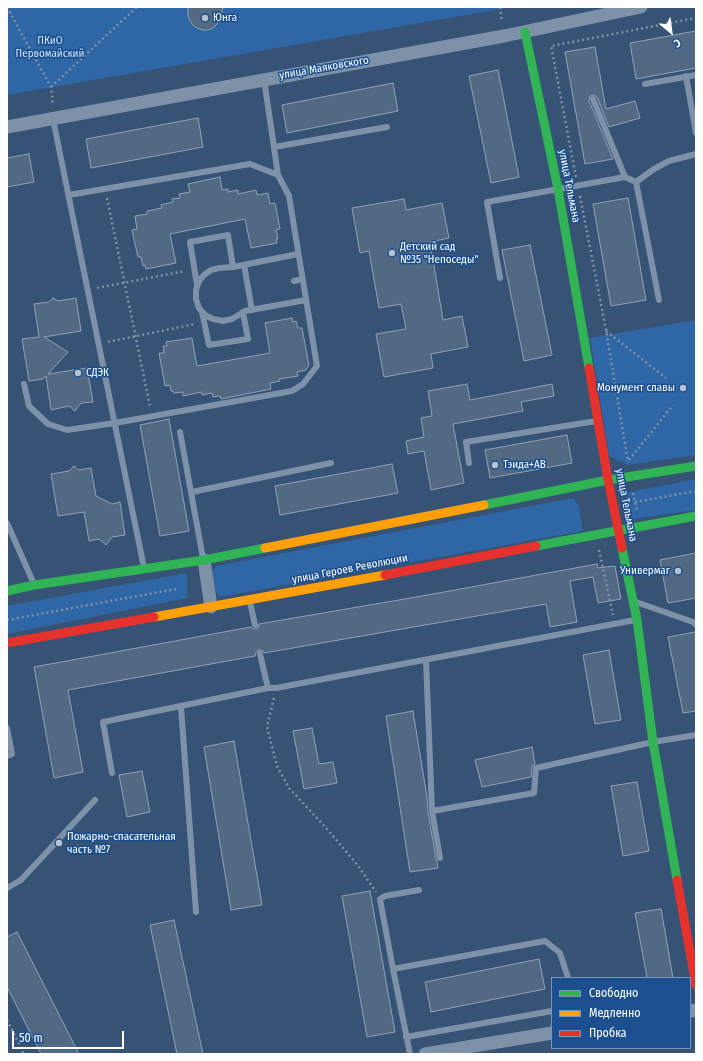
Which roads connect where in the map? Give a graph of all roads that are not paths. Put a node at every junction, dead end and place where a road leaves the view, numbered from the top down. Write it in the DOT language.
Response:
graph roads {
  1 [pos="640,7"];
  2 [pos="525,32"];
  3 [pos="696,75"];
  4 [pos="686,76"];
  5 [pos="264,79"];
  6 [pos="645,84"];
  7 [pos="594,99"];
  8 [pos="53,119"];
  9 [pos="7,127"];
  10 [pos="387,127"];
  11 [pos="696,133"];
  12 [pos="274,147"];
  13 [pos="696,154"];
  14 [pos="278,174"];
  15 [pos="625,177"];
  16 [pos="636,182"];
  17 [pos="558,189"];
  18 [pos="69,195"];
  19 [pos="298,254"];
  20 [pos="244,265"];
  21 [pos="234,267"];
  22 [pos="500,278"];
  23 [pos="302,279"];
  24 [pos="294,281"];
  25 [pos="197,285"];
  26 [pos="306,300"];
  27 [pos="658,300"];
  28 [pos="252,310"];
  29 [pos="202,311"];
  30 [pos="243,312"];
  31 [pos="24,384"];
  32 [pos="598,421"];
  33 [pos="115,423"];
  34 [pos="180,432"];
  35 [pos="469,462"];
  36 [pos="331,463"];
  37 [pos="696,466"];
  38 [pos="608,480"];
  39 [pos="192,492"];
  40 [pos="696,516"];
  41 [pos="7,524"];
  42 [pos="618,530"];
  43 [pos="204,560"];
  44 [pos="144,569"];
  45 [pos="34,585"];
  46 [pos="7,591"];
  47 [pos="250,600"];
  48 [pos="633,601"];
  49 [pos="211,606"];
  50 [pos="637,620"];
  51 [pos="255,625"];
  52 [pos="696,625"];
  53 [pos="7,643"];
  54 [pos="260,654"];
  55 [pos="426,660"];
  56 [pos="268,688"];
  57 [pos="181,707"];
  58 [pos="7,728"];
  59 [pos="696,735"];
  60 [pos="653,742"];
  61 [pos="7,756"];
  62 [pos="112,773"];
  63 [pos="95,800"];
  64 [pos="432,811"];
  65 [pos="440,858"];
  66 [pos="7,888"];
  67 [pos="419,890"];
  68 [pos="196,912"];
  69 [pos="393,969"];
  70 [pos="568,977"];
  71 [pos="696,985"];
  72 [pos="551,1011"];
  73 [pos="551,1033"];
  74 [pos="406,1037"];
  75 [pos="410,1054"];
  76 [pos="429,1054"];
  1 -- 2 [label="street, улица Маяковского"];
  2 -- 5 [label="street, улица Маяковского"];
  2 -- 17 [label="street, улица Тельмана"];
  3 -- 4 [label="lane"];
  4 -- 6 [label="lane"];
  4 -- 11 [label="lane"];
  5 -- 8 [label="street, улица Маяковского"];
  5 -- 12 [label="lane"];
  7 -- 15 [label="lane"];
  8 -- 9 [label="street, улица Маяковского"];
  8 -- 18 [label="lane"];
  10 -- 12 [label="lane"];
  12 -- 14 [label="lane"];
  13 -- 16 [label="lane"];
  14 -- 18 [label="lane"];
  14 -- 19 [label="lane"];
  15 -- 16 [label="lane"];
  15 -- 17 [label="lane"];
  16 -- 27 [label="lane"];
  17 -- 22 [label="lane"];
  17 -- 32 [label="street, улица Тельмана"];
  18 -- 33 [label="lane"];
  19 -- 20 [label="lane"];
  19 -- 23 [label="lane"];
  20 -- 21 [label="lane"];
  20 -- 28 [label="lane"];
  21 -- 25 [label="lane"];
  21 -- 25 [label="lane"];
  23 -- 24 [label="lane"];
  23 -- 26 [label="lane"];
  25 -- 29 [label="lane"];
  26 -- 28 [label="lane"];
  26 -- 33 [label="lane"];
  28 -- 30 [label="lane"];
  29 -- 30 [label="lane"];
  29 -- 30 [label="lane"];
  31 -- 33 [label="lane"];
  32 -- 35 [label="lane"];
  32 -- 38 [label="street, улица Тельмана"];
  33 -- 44 [label="lane"];
  34 -- 39 [label="lane"];
  36 -- 39 [label="lane"];
  37 -- 38 [label="street"];
  38 -- 42 [label="street, улица Тельмана"];
  38 -- 43 [label="street"];
  39 -- 43 [label="lane"];
  40 -- 42 [label="street, улица Героев Революции"];
  41 -- 45 [label="lane"];
  42 -- 47 [label="street, улица Героев Революции"];
  42 -- 48 [label="street, улица Тельмана"];
  43 -- 44 [label="street"];
  43 -- 49 [label="street"];
  44 -- 45 [label="street"];
  45 -- 46 [label="street"];
  47 -- 49 [label="street, улица Героев Революции"];
  47 -- 51 [label="lane"];
  48 -- 50 [label="street, улица Тельмана"];
  48 -- 52 [label="lane"];
  49 -- 53 [label="street, улица Героев Революции"];
  50 -- 55 [label="lane"];
  50 -- 60 [label="street, улица Тельмана"];
  54 -- 56 [label="lane"];
  55 -- 56 [label="lane"];
  55 -- 64 [label="lane"];
  56 -- 57 [label="lane"];
  57 -- 62 [label="lane"];
  57 -- 68 [label="lane"];
  58 -- 61 [label="lane"];
  59 -- 60 [label="lane"];
  60 -- 64 [label="lane"];
  60 -- 71 [label="street, улица Тельмана"];
  63 -- 66 [label="lane"];
  64 -- 65 [label="lane"];
  67 -- 69 [label="lane"];
  69 -- 70 [label="lane"];
  69 -- 74 [label="lane"];
  72 -- 74 [label="lane"];
  73 -- 76 [label="street"];
  74 -- 75 [label="lane"];
}
